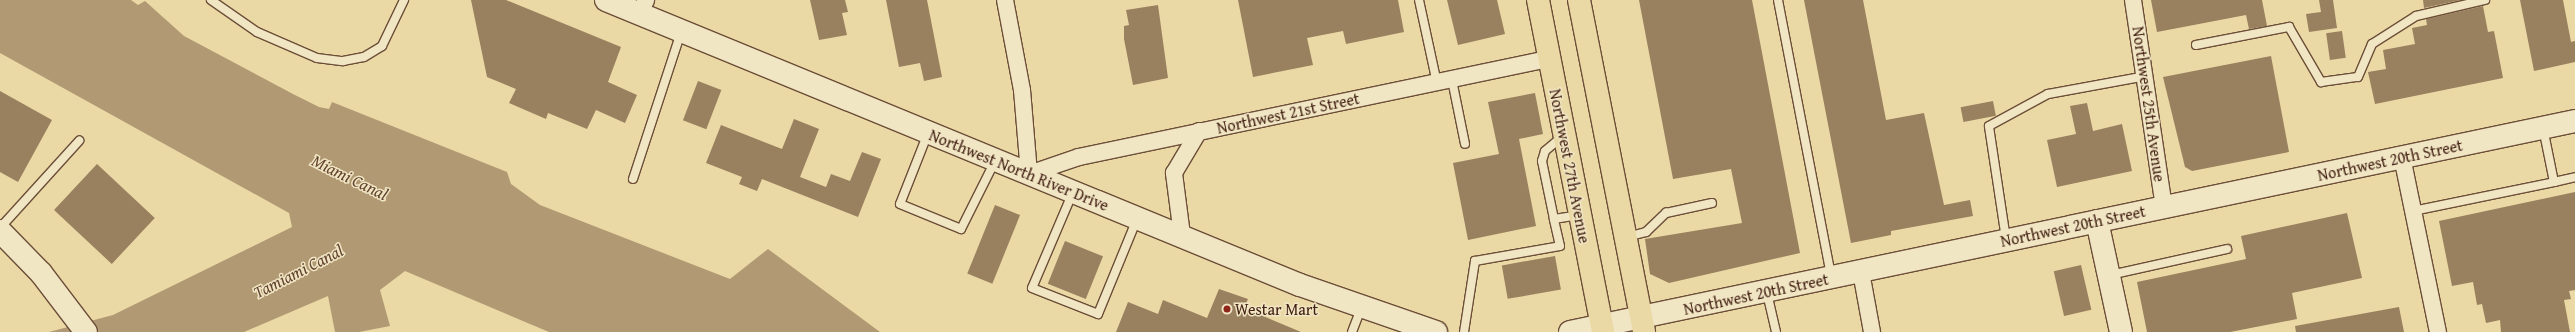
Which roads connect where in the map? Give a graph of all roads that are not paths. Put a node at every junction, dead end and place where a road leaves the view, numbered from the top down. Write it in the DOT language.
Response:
graph roads {
  1 [pos="211,0"];
  2 [pos="404,0"];
  3 [pos="606,0"];
  4 [pos="1005,0"];
  5 [pos="1419,0"];
  6 [pos="1538,0"];
  7 [pos="1579,0"];
  8 [pos="1778,0"];
  9 [pos="2133,0"];
  10 [pos="2486,0"];
  11 [pos="643,7"];
  12 [pos="681,31"];
  13 [pos="2196,45"];
  14 [pos="1550,59"];
  15 [pos="2146,76"];
  16 [pos="1445,81"];
  17 [pos="2575,121"];
  18 [pos="2543,128"];
  19 [pos="1199,131"];
  20 [pos="928,133"];
  21 [pos="1563,135"];
  22 [pos="79,141"];
  23 [pos="1465,144"];
  24 [pos="2402,157"];
  25 [pos="996,160"];
  26 [pos="1029,174"];
  27 [pos="2575,177"];
  28 [pos="633,179"];
  29 [pos="2554,182"];
  30 [pos="1073,192"];
  31 [pos="1712,203"];
  32 [pos="2164,207"];
  33 [pos="2413,211"];
  34 [pos="1579,215"];
  35 [pos="1138,218"];
  36 [pos="1554,219"];
  37 [pos="2097,221"];
  38 [pos="0,228"];
  39 [pos="0,231"];
  40 [pos="1182,235"];
  41 [pos="1626,237"];
  42 [pos="2006,240"];
  43 [pos="2227,249"];
  44 [pos="1861,272"];
  45 [pos="2109,276"];
  46 [pos="1831,278"];
  47 [pos="1766,292"];
  48 [pos="1361,309"];
  49 [pos="1643,325"];
  50 [pos="1603,329"];
  51 [pos="86,332"];
  52 [pos="1352,332"];
  53 [pos="1436,332"];
  54 [pos="1464,332"];
  55 [pos="1570,332"];
  56 [pos="1776,332"];
  57 [pos="1872,332"];
  58 [pos="2121,332"];
  59 [pos="2438,332"];
  1 -- 2 [label="lane"];
  3 -- 11 [label="main road, Northwest North River Drive"];
  4 -- 26 [label="street"];
  5 -- 16 [label="lane"];
  6 -- 14 [label="highway, Northwest 27th Avenue"];
  7 -- 41 [label="highway"];
  8 -- 46 [label="lane"];
  9 -- 15 [label="street, Northwest 25th Avenue"];
  10 -- 13 [label="lane"];
  11 -- 12 [label="main road, Northwest North River Drive"];
  12 -- 20 [label="main road, Northwest North River Drive"];
  12 -- 28 [label="lane"];
  14 -- 16 [label="street, Northwest 21st Street"];
  14 -- 21 [label="highway, Northwest 27th Avenue"];
  15 -- 32 [label="street, Northwest 25th Avenue"];
  15 -- 42 [label="lane"];
  16 -- 19 [label="street, Northwest 21st Street"];
  16 -- 23 [label="lane"];
  17 -- 18 [label="main road, Northwest 20th Street"];
  18 -- 24 [label="main road, Northwest 20th Street"];
  18 -- 29 [label="lane"];
  19 -- 26 [label="street, Northwest 21st Street"];
  19 -- 40 [label="street"];
  20 -- 25 [label="main road, Northwest North River Drive"];
  20 -- 25 [label="lane"];
  21 -- 34 [label="highway, Northwest 27th Avenue"];
  21 -- 36 [label="lane"];
  22 -- 38 [label="lane"];
  24 -- 32 [label="main road, Northwest 20th Street"];
  24 -- 33 [label="street"];
  25 -- 26 [label="main road, Northwest North River Drive"];
  26 -- 30 [label="main road, Northwest North River Drive"];
  27 -- 29 [label="lane"];
  29 -- 33 [label="lane"];
  30 -- 35 [label="main road, Northwest North River Drive"];
  30 -- 35 [label="lane"];
  31 -- 41 [label="lane"];
  32 -- 37 [label="main road, Northwest 20th Street"];
  33 -- 59 [label="street"];
  34 -- 36 [label="lane"];
  34 -- 50 [label="highway, Northwest 27th Avenue"];
  35 -- 40 [label="main road, Northwest North River Drive"];
  36 -- 54 [label="lane"];
  37 -- 42 [label="main road, Northwest 20th Street"];
  37 -- 45 [label="main road"];
  39 -- 51 [label="main road"];
  40 -- 48 [label="main road, Northwest North River Drive"];
  41 -- 49 [label="highway"];
  42 -- 44 [label="main road, Northwest 20th Street"];
  43 -- 45 [label="lane"];
  44 -- 46 [label="main road, Northwest 20th Street"];
  44 -- 57 [label="street"];
  45 -- 58 [label="main road"];
  46 -- 47 [label="main road, Northwest 20th Street"];
  47 -- 49 [label="main road, Northwest 20th Street"];
  47 -- 56 [label="lane"];
  48 -- 52 [label="lane"];
  48 -- 53 [label="main road, Northwest North River Drive"];
  49 -- 50 [label="main road, Northwest 20th Street"];
  50 -- 55 [label="main road, Northwest 20th Street"];
}
